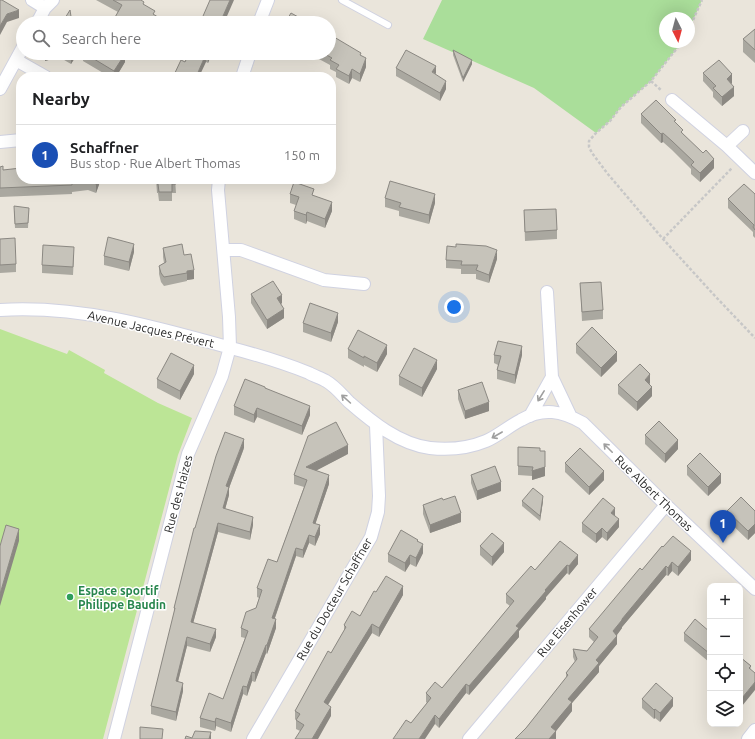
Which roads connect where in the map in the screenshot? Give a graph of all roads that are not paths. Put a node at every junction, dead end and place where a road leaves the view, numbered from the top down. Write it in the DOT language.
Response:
graph roads {
  1 [pos="32,0"];
  2 [pos="268,0"];
  3 [pos="342,0"];
  4 [pos="49,4"];
  5 [pos="41,16"];
  6 [pos="262,16"];
  7 [pos="388,25"];
  8 [pos="16,60"];
  9 [pos="248,60"];
  10 [pos="37,72"];
  11 [pos="244,72"];
  12 [pos="0,89"];
  13 [pos="672,100"];
  14 [pos="743,131"];
  15 [pos="16,140"];
  16 [pos="0,142"];
  17 [pos="727,146"];
  18 [pos="755,173"];
  19 [pos="218,184"];
  20 [pos="224,250"];
  21 [pos="364,284"];
  22 [pos="548,292"];
  23 [pos="0,310"];
  24 [pos="230,347"];
  25 [pos="552,378"];
  26 [pos="570,415"];
  27 [pos="530,416"];
  28 [pos="376,425"];
  29 [pos="666,505"];
  30 [pos="755,589"];
  31 [pos="755,730"];
  32 [pos="114,739"];
  33 [pos="253,739"];
  34 [pos="469,739"];
  35 [pos="748,739"];
  1 -- 4 [label="street"];
  2 -- 6 [label="street"];
  3 -- 7 [label="lane"];
  4 -- 5 [label="street"];
  8 -- 10 [label="street"];
  8 -- 12 [label="street"];
  9 -- 11 [label="street"];
  13 -- 17 [label="street"];
  14 -- 17 [label="street"];
  15 -- 16 [label="street"];
  17 -- 18 [label="street"];
  19 -- 20 [label="street, Rue des Haizes"];
  20 -- 21 [label="street"];
  20 -- 24 [label="street, Rue des Haizes"];
  22 -- 25 [label="street, Rue Albert Thomas"];
  23 -- 24 [label="street, Avenue Jacques Prévert"];
  28 -- 24 [label="street, one-way"];
  24 -- 32 [label="street, Rue des Haizes"];
  25 -- 26 [label="street, Rue Albert Thomas"];
  25 -- 27 [label="street, one-way"];
  26 -- 27 [label="street, Rue Albert Thomas"];
  29 -- 26 [label="street, Rue Albert Thomas, one-way"];
  27 -- 28 [label="street, Rue Albert Thomas, one-way"];
  28 -- 33 [label="street, Rue du Docteur Schaffner"];
  29 -- 30 [label="street, Rue Albert Thomas"];
  29 -- 34 [label="street, Rue Eisenhower"];
  31 -- 35 [label="street"];
}
